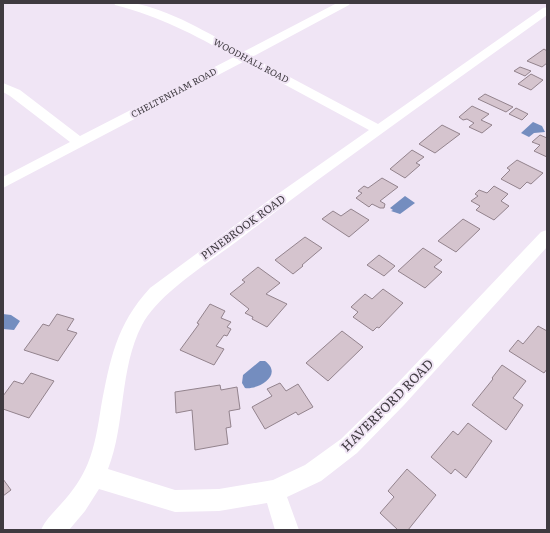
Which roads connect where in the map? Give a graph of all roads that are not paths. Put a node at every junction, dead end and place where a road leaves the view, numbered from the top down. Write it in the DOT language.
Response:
graph roads {
  1 [pos="119,3"];
  2 [pos="345,3"];
  3 [pos="547,10"];
  4 [pos="243,57"];
  5 [pos="3,87"];
  6 [pos="379,130"];
  7 [pos="80,143"];
  8 [pos="3,183"];
  9 [pos="547,236"];
  10 [pos="93,476"];
  11 [pos="274,491"];
  12 [pos="53,530"];
  13 [pos="287,530"];
  1 -- 4 [label="street, WOODHALL ROAD"];
  2 -- 4 [label="street, CHELTENHAM ROAD"];
  3 -- 6 [label="street, PINEBROOK ROAD"];
  4 -- 6 [label="street, WOODHALL ROAD"];
  4 -- 7 [label="street, CHELTENHAM ROAD"];
  5 -- 7 [label="street"];
  6 -- 10 [label="street, PINEBROOK ROAD"];
  7 -- 8 [label="street, CHELTENHAM ROAD"];
  9 -- 11 [label="street, HAVERFORD ROAD"];
  10 -- 11 [label="street, HAVERFORD ROAD"];
  10 -- 12 [label="street, PINEBROOK ROAD"];
  11 -- 13 [label="street"];
}
